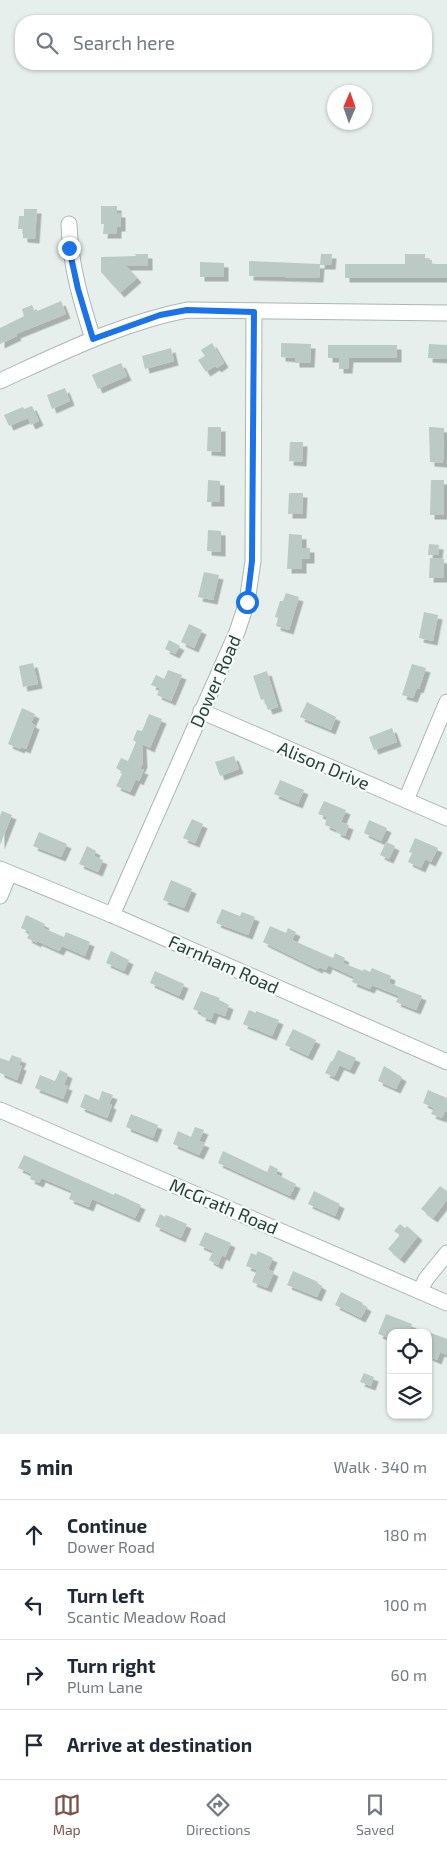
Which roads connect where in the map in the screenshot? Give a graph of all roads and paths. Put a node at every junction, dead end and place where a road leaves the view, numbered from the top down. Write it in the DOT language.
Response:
graph roads {
  1 [pos="69,224"];
  2 [pos="254,312"];
  3 [pos="447,313"];
  4 [pos="93,339"];
  5 [pos="0,381"];
  6 [pos="447,702"];
  7 [pos="201,712"];
  8 [pos="406,800"];
  9 [pos="447,818"];
  10 [pos="5,872"];
  11 [pos="0,896"];
  12 [pos="112,915"];
  13 [pos="447,1062"];
  14 [pos="0,1110"];
  15 [pos="447,1253"];
  16 [pos="420,1291"];
  17 [pos="447,1303"];
  1 -- 4 [label="street"];
  2 -- 3 [label="street"];
  2 -- 4 [label="street"];
  2 -- 7 [label="street, Dower Road"];
  4 -- 5 [label="street"];
  6 -- 8 [label="street"];
  7 -- 8 [label="street, Alison Drive"];
  7 -- 12 [label="street, Dower Road"];
  8 -- 9 [label="street, Alison Drive"];
  10 -- 11 [label="street"];
  10 -- 12 [label="street, Farnham Road"];
  12 -- 13 [label="street, Farnham Road"];
  14 -- 16 [label="street, McGrath Road"];
  15 -- 16 [label="street"];
  16 -- 17 [label="street, McGrath Road"];
}
